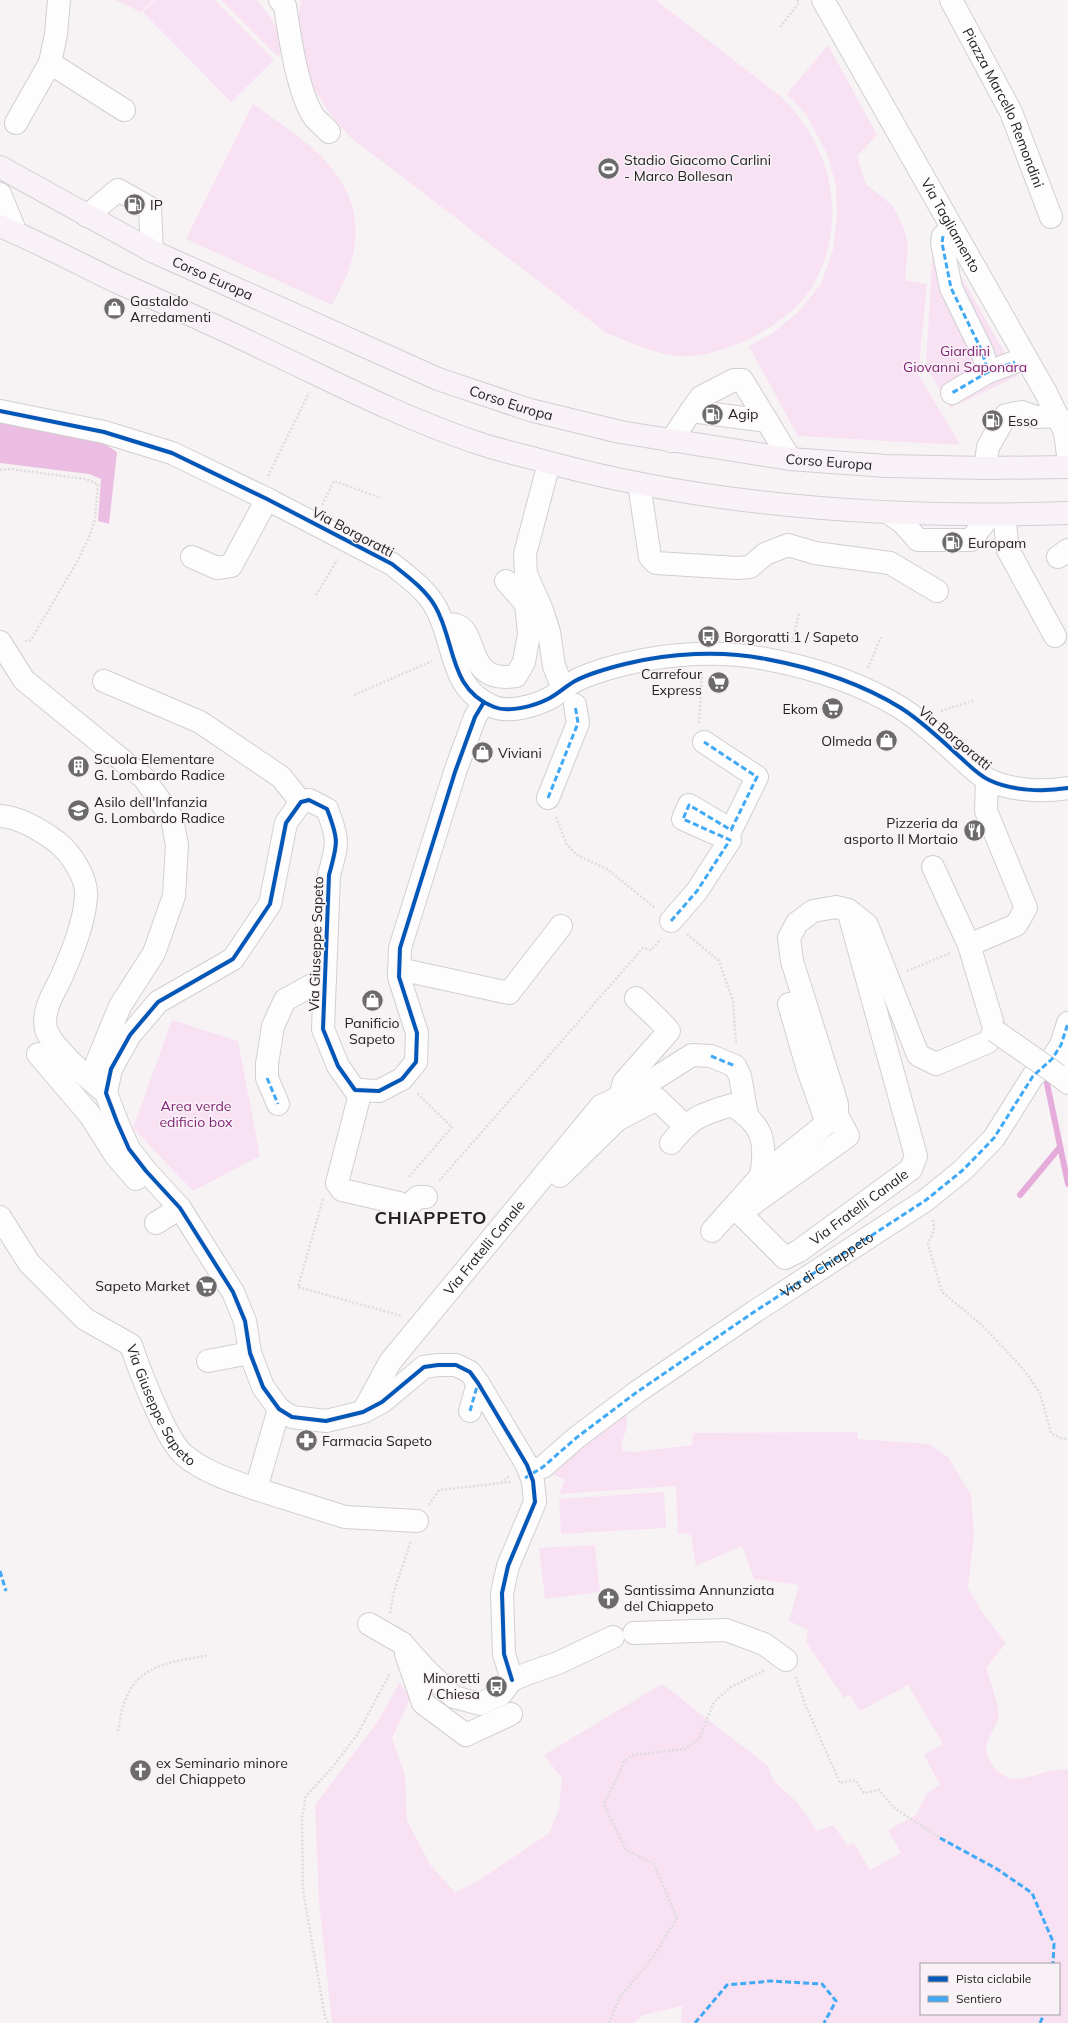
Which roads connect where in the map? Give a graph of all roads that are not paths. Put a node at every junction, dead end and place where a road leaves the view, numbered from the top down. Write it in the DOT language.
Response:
graph roads {
  1 [pos="59,0"];
  2 [pos="280,0"];
  3 [pos="823,0"];
  4 [pos="951,0"];
  5 [pos="50,63"];
  6 [pos="124,110"];
  7 [pos="16,123"];
  8 [pos="330,132"];
  9 [pos="0,167"];
  10 [pos="0,187"];
  11 [pos="35,187"];
  12 [pos="0,194"];
  13 [pos="87,216"];
  14 [pos="1051,217"];
  15 [pos="8,230"];
  16 [pos="943,236"];
  17 [pos="152,250"];
  18 [pos="1015,362"];
  19 [pos="988,372"];
  20 [pos="952,393"];
  21 [pos="0,411"];
  22 [pos="691,411"];
  23 [pos="1058,416"];
  24 [pos="767,421"];
  25 [pos="671,441"];
  26 [pos="1068,455"];
  27 [pos="790,459"];
  28 [pos="549,463"];
  29 [pos="1068,467"];
  30 [pos="985,468"];
  31 [pos="639,484"];
  32 [pos="267,488"];
  33 [pos="1068,513"];
  34 [pos="997,515"];
  35 [pos="192,557"];
  36 [pos="516,577"];
  37 [pos="938,592"];
  38 [pos="444,625"];
  39 [pos="1049,637"];
  40 [pos="9,642"];
  41 [pos="104,681"];
  42 [pos="569,697"];
  43 [pos="484,702"];
  44 [pos="704,742"];
  45 [pos="987,780"];
  46 [pos="1068,788"];
  47 [pos="548,798"];
  48 [pos="301,802"];
  49 [pos="0,816"];
  50 [pos="933,867"];
  51 [pos="848,910"];
  52 [pos="561,926"];
  53 [pos="668,928"];
  54 [pos="969,944"];
  55 [pos="399,969"];
  56 [pos="325,978"];
  57 [pos="636,998"];
  58 [pos="789,1004"];
  59 [pos="1068,1023"];
  60 [pos="995,1031"];
  61 [pos="38,1054"];
  62 [pos="1061,1070"];
  63 [pos="361,1090"];
  64 [pos="106,1093"];
  65 [pos="620,1096"];
  66 [pos="278,1104"];
  67 [pos="747,1115"];
  68 [pos="832,1119"];
  69 [pos="685,1126"];
  70 [pos="671,1143"];
  71 [pos="560,1176"];
  72 [pos="761,1176"];
  73 [pos="160,1184"];
  74 [pos="426,1197"];
  75 [pos="180,1208"];
  76 [pos="0,1217"];
  77 [pos="156,1223"];
  78 [pos="712,1232"];
  79 [pos="250,1353"];
  80 [pos="208,1361"];
  81 [pos="478,1383"];
  82 [pos="279,1409"];
  83 [pos="470,1411"];
  84 [pos="363,1412"];
  85 [pos="543,1467"];
  86 [pos="256,1489"];
  87 [pos="418,1521"];
  88 [pos="369,1624"];
  89 [pos="634,1633"];
  90 [pos="613,1637"];
  91 [pos="402,1643"];
  92 [pos="786,1660"];
  93 [pos="512,1680"];
  94 [pos="511,1714"];
  1 -- 5 [label="street"];
  2 -- 8 [label="street"];
  3 -- 23 [label="street, Via Tagliamento"];
  4 -- 14 [label="street, Piazza Marcello Remondini"];
  5 -- 6 [label="street"];
  5 -- 7 [label="street"];
  9 -- 11 [label="main road, Corso Europa"];
  10 -- 11 [label="street"];
  11 -- 13 [label="main road, Corso Europa"];
  12 -- 15 [label="street"];
  13 -- 17 [label="main road, Corso Europa"];
  13 -- 17 [label="street"];
  15 -- 28 [label="main road"];
  16 -- 19 [label="street"];
  17 -- 25 [label="main road, Corso Europa"];
  18 -- 19 [label="street"];
  19 -- 20 [label="street"];
  21 -- 32 [label="street, Via Borgoratti"];
  22 -- 24 [label="street"];
  22 -- 24 [label="street"];
  22 -- 25 [label="street"];
  23 -- 26 [label="street, Via Tagliamento"];
  23 -- 30 [label="street"];
  24 -- 27 [label="street"];
  25 -- 27 [label="main road, Corso Europa"];
  27 -- 30 [label="main road, Corso Europa"];
  28 -- 31 [label="main road"];
  28 -- 36 [label="street"];
  29 -- 30 [label="main road, Corso Europa"];
  31 -- 34 [label="main road"];
  31 -- 37 [label="street"];
  32 -- 35 [label="street"];
  32 -- 38 [label="street, Via Borgoratti"];
  33 -- 34 [label="main road"];
  34 -- 39 [label="street"];
  36 -- 38 [label="street"];
  36 -- 42 [label="street"];
  38 -- 43 [label="street, Via Borgoratti"];
  40 -- 64 [label="street"];
  41 -- 48 [label="street"];
  42 -- 43 [label="street, Via Borgoratti"];
  42 -- 45 [label="street, Via Borgoratti"];
  42 -- 47 [label="street"];
  43 -- 55 [label="street"];
  44 -- 53 [label="street"];
  45 -- 46 [label="street, Via Borgoratti"];
  45 -- 54 [label="street"];
  48 -- 56 [label="street, Via Giuseppe Sapeto"];
  48 -- 64 [label="street"];
  49 -- 64 [label="street"];
  50 -- 54 [label="street"];
  51 -- 60 [label="street"];
  51 -- 68 [label="street, Via Fratelli Canale"];
  51 -- 68 [label="street, Via Fratelli Canale"];
  52 -- 55 [label="street"];
  54 -- 60 [label="street"];
  55 -- 63 [label="street"];
  56 -- 63 [label="street, Via Giuseppe Sapeto"];
  56 -- 66 [label="street, Via Giuseppe Sapeto"];
  57 -- 65 [label="street"];
  58 -- 68 [label="street, Via Fratelli Canale"];
  59 -- 62 [label="street, Via di Chiappeto"];
  60 -- 62 [label="street, bridge"];
  61 -- 73 [label="street"];
  62 -- 85 [label="street, Via di Chiappeto"];
  63 -- 74 [label="street"];
  64 -- 73 [label="street"];
  65 -- 67 [label="street, Via Fratelli Canale"];
  65 -- 84 [label="street, Via Fratelli Canale"];
  67 -- 69 [label="street, Via Fratelli Canale"];
  67 -- 72 [label="street, Via Fratelli Canale"];
  68 -- 72 [label="street"];
  69 -- 70 [label="street, Via Fratelli Canale"];
  69 -- 71 [label="street"];
  72 -- 78 [label="street"];
  73 -- 75 [label="street"];
  75 -- 77 [label="street"];
  75 -- 79 [label="street"];
  76 -- 86 [label="street, Via Giuseppe Sapeto"];
  79 -- 80 [label="street"];
  79 -- 82 [label="street"];
  81 -- 83 [label="street"];
  81 -- 84 [label="street"];
  81 -- 93 [label="street"];
  82 -- 84 [label="street"];
  82 -- 86 [label="street"];
  86 -- 87 [label="street, Via Giuseppe Sapeto"];
  88 -- 91 [label="street"];
  89 -- 92 [label="street"];
  90 -- 93 [label="street"];
  91 -- 93 [label="street"];
  91 -- 94 [label="street"];
}
